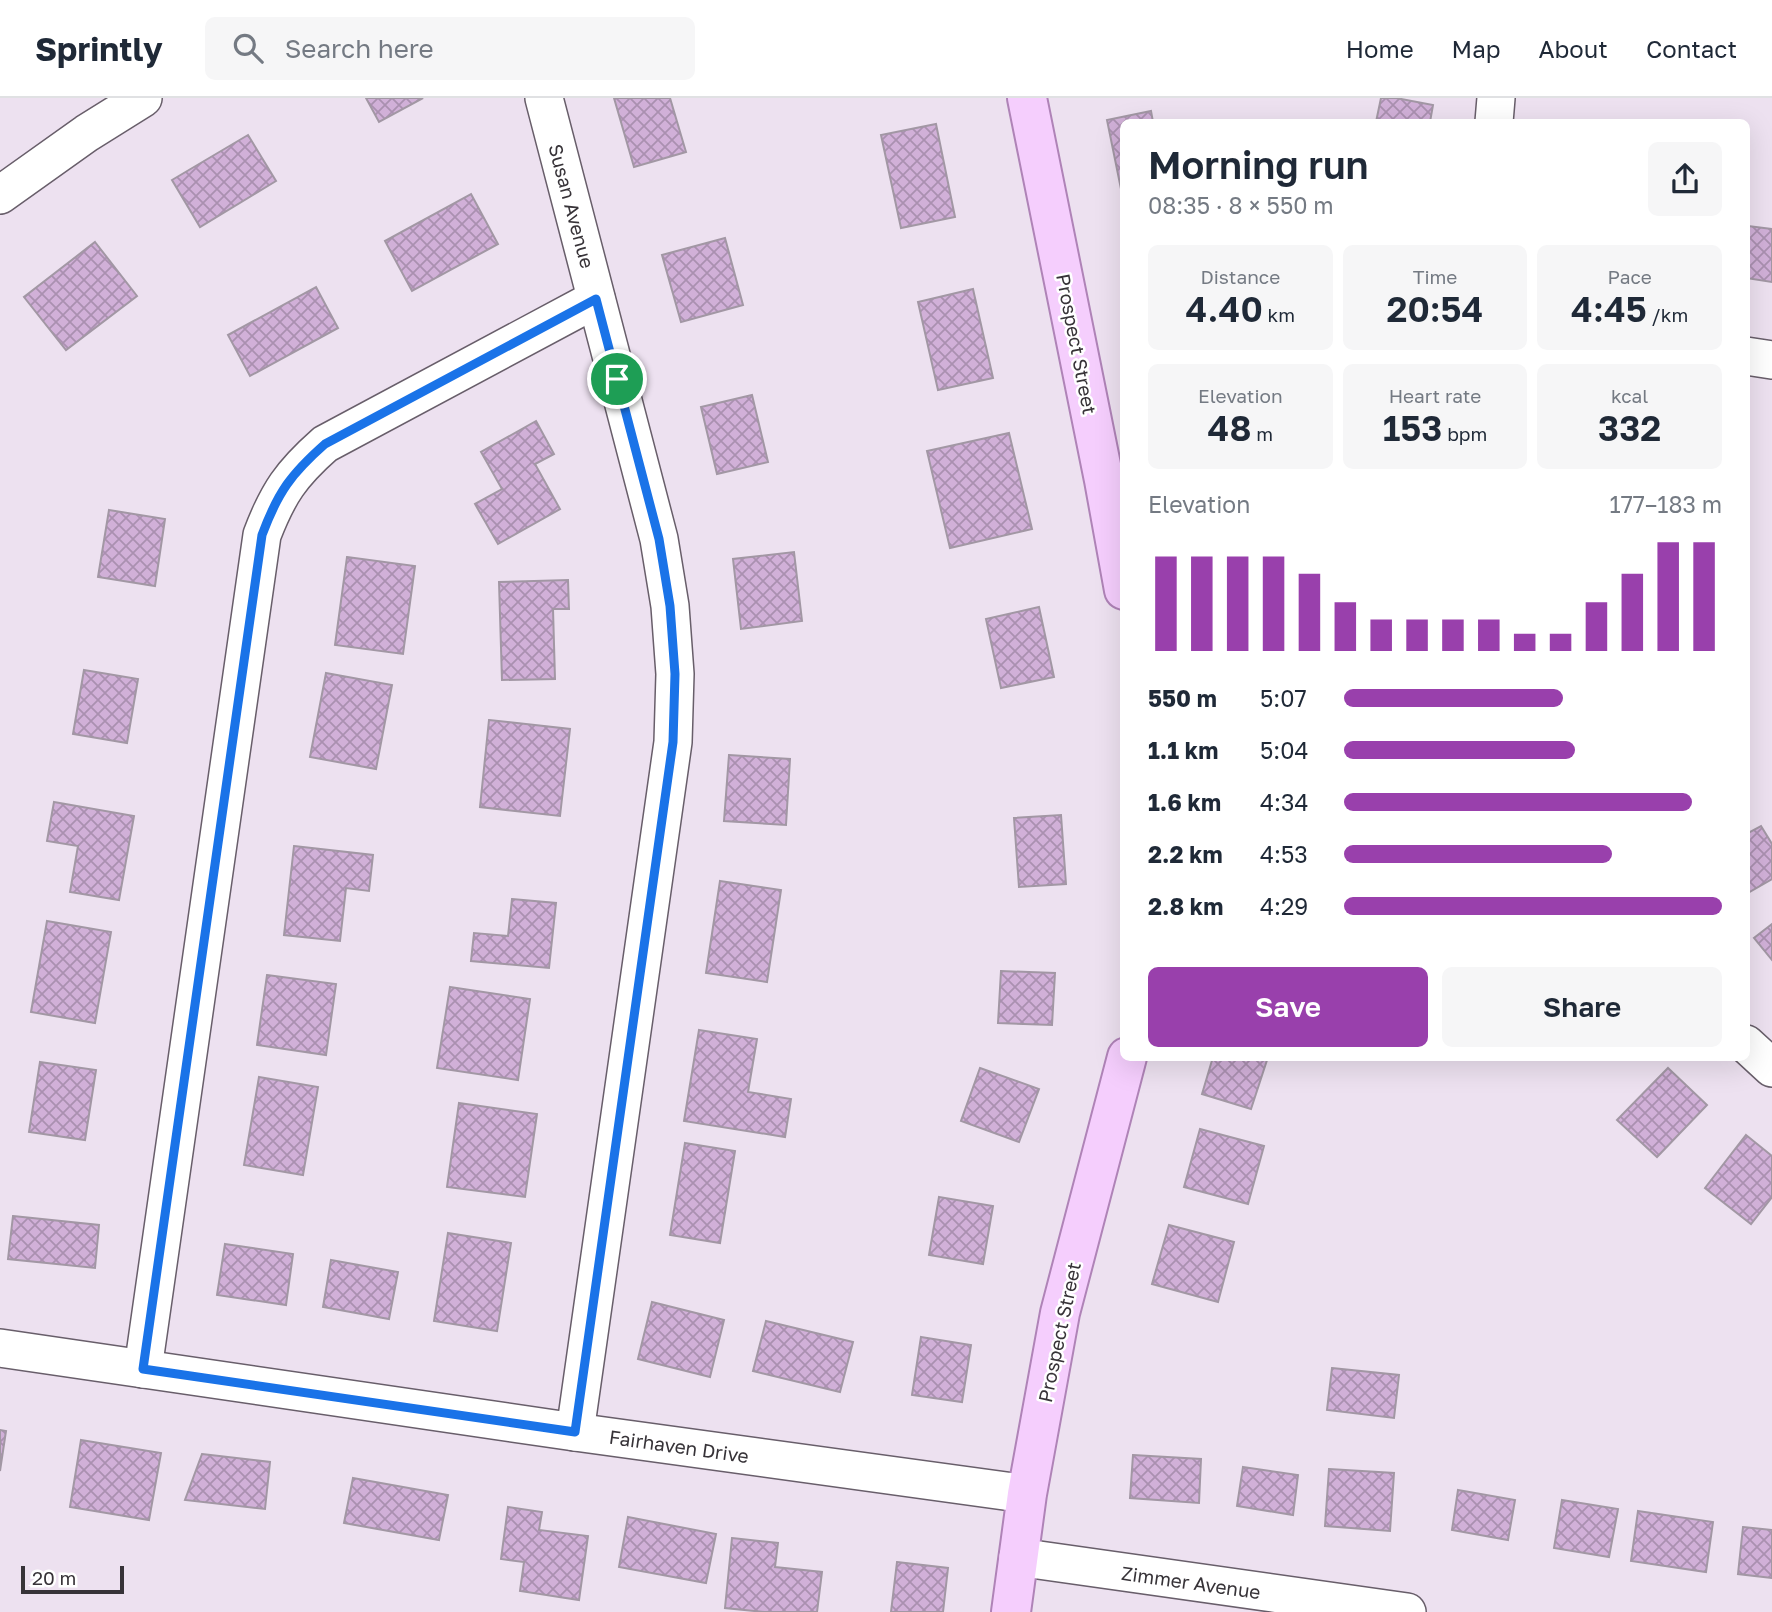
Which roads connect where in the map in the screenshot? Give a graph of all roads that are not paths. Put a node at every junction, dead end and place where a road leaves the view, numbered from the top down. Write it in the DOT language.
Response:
graph roads {
  1 [pos="143,98"];
  2 [pos="544,98"];
  3 [pos="1027,98"];
  4 [pos="1496,98"];
  5 [pos="1494,119"];
  6 [pos="0,195"];
  7 [pos="596,299"];
  8 [pos="1750,357"];
  9 [pos="1772,360"];
  10 [pos="1114,478"];
  11 [pos="1120,545"];
  12 [pos="1750,1048"];
  13 [pos="1126,1061"];
  14 [pos="1772,1068"];
  15 [pos="0,1348"];
  16 [pos="143,1369"];
  17 [pos="575,1432"];
  18 [pos="1027,1493"];
  19 [pos="1018,1557"];
  20 [pos="1011,1612"];
  21 [pos="1407,1612"];
  1 -- 6 [label="street"];
  2 -- 7 [label="street, Susan Avenue"];
  3 -- 10 [label="main road, Prospect Street"];
  4 -- 5 [label="street"];
  7 -- 16 [label="street"];
  7 -- 17 [label="street, Susan Avenue"];
  8 -- 9 [label="street"];
  10 -- 11 [label="main road, Prospect Street"];
  12 -- 14 [label="street"];
  13 -- 18 [label="main road, Prospect Street"];
  15 -- 16 [label="street, Fairhaven Drive"];
  16 -- 17 [label="street, Fairhaven Drive"];
  17 -- 18 [label="street, Fairhaven Drive"];
  18 -- 19 [label="main road, Prospect Street"];
  19 -- 20 [label="main road, Prospect Street"];
  19 -- 21 [label="street, Zimmer Avenue"];
}
